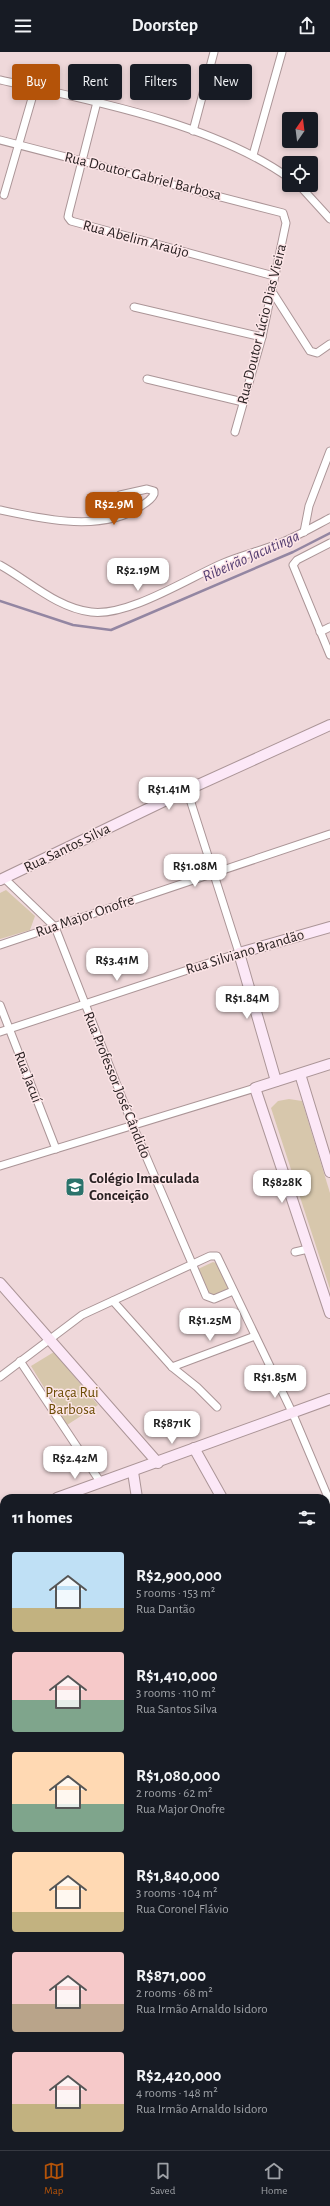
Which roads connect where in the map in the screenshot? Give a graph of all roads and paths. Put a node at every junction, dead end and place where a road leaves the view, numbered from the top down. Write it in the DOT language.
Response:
graph roads {
  1 [pos="214,52"];
  2 [pos="282,52"];
  3 [pos="0,80"];
  4 [pos="12,83"];
  5 [pos="60,94"];
  6 [pos="32,100"];
  7 [pos="98,102"];
  8 [pos="193,131"];
  9 [pos="0,140"];
  10 [pos="19,144"];
  11 [pos="253,155"];
  12 [pos="82,160"];
  13 [pos="282,174"];
  14 [pos="305,192"];
  15 [pos="4,195"];
  16 [pos="285,216"];
  17 [pos="330,219"];
  18 [pos="274,276"];
  19 [pos="271,290"];
  20 [pos="134,307"];
  21 [pos="262,337"];
  22 [pos="330,344"];
  23 [pos="147,379"];
  24 [pos="243,402"];
  25 [pos="235,432"];
  26 [pos="330,451"];
  27 [pos="120,495"];
  28 [pos="0,510"];
  29 [pos="330,518"];
  30 [pos="304,532"];
  31 [pos="330,543"];
  32 [pos="0,565"];
  33 [pos="330,627"];
  34 [pos="320,632"];
  35 [pos="330,655"];
  36 [pos="330,725"];
  37 [pos="187,790"];
  38 [pos="330,834"];
  39 [pos="212,872"];
  40 [pos="1,877"];
  41 [pos="55,927"];
  42 [pos="330,927"];
  43 [pos="0,944"];
  44 [pos="239,952"];
  45 [pos="84,1003"];
  46 [pos="0,1005"];
  47 [pos="9,1029"];
  48 [pos="0,1032"];
  49 [pos="330,1064"];
  50 [pos="300,1074"];
  51 [pos="276,1081"];
  52 [pos="255,1088"];
  53 [pos="133,1126"];
  54 [pos="56,1149"];
  55 [pos="0,1166"];
  56 [pos="330,1172"];
  57 [pos="308,1249"];
  58 [pos="295,1252"];
  59 [pos="191,1265"];
  60 [pos="0,1284"];
  61 [pos="233,1291"];
  62 [pos="113,1301"];
  63 [pos="330,1313"];
  64 [pos="255,1336"];
  65 [pos="49,1339"];
  66 [pos="20,1361"];
  67 [pos="172,1367"];
  68 [pos="0,1377"];
  69 [pos="330,1399"];
  70 [pos="217,1407"];
  71 [pos="292,1412"];
  72 [pos="194,1448"];
  73 [pos="158,1462"];
  74 [pos="133,1472"];
  75 [pos="101,1483"];
  76 [pos="69,1494"];
  77 [pos="136,1494"];
  78 [pos="220,1494"];
  79 [pos="327,1494"];
  1 -- 8 [label="street"];
  2 -- 11 [label="street"];
  3 -- 4 [label="street"];
  5 -- 7 [label="street"];
  6 -- 10 [label="street"];
  7 -- 8 [label="street"];
  7 -- 12 [label="street, Rua Abelim Araújo"];
  8 -- 11 [label="street"];
  9 -- 10 [label="street, Rua Doutor Gabriel Barbosa"];
  10 -- 12 [label="street, Rua Doutor Gabriel Barbosa"];
  10 -- 15 [label="street"];
  11 -- 13 [label="street"];
  12 -- 16 [label="street, Rua Doutor Gabriel Barbosa"];
  12 -- 18 [label="street, Rua Abelim Araújo"];
  14 -- 17 [label="street"];
  16 -- 18 [label="street, Rua Doutor Lúcio Dias Vieira"];
  18 -- 19 [label="street, Rua Doutor Lúcio Dias Vieira"];
  19 -- 21 [label="street, Rua Doutor Lúcio Dias Vieira"];
  19 -- 22 [label="street"];
  20 -- 21 [label="street"];
  21 -- 24 [label="street, Rua Doutor Lúcio Dias Vieira"];
  23 -- 24 [label="street"];
  24 -- 25 [label="street, Rua Doutor Lúcio Dias Vieira"];
  26 -- 30 [label="street"];
  27 -- 28 [label="street"];
  29 -- 30 [label="street"];
  30 -- 32 [label="street"];
  31 -- 34 [label="street"];
  33 -- 34 [label="street"];
  34 -- 35 [label="street"];
  36 -- 37 [label="street, Rua Santos Silva"];
  37 -- 39 [label="street"];
  37 -- 40 [label="street, Rua Santos Silva"];
  38 -- 39 [label="street, Rua Major Onofre"];
  39 -- 41 [label="street, Rua Major Onofre"];
  39 -- 44 [label="street"];
  40 -- 41 [label="street"];
  41 -- 43 [label="street, Rua Major Onofre"];
  41 -- 45 [label="street, Rua Professor José Cândido"];
  42 -- 44 [label="street, Rua Silviano Brandão"];
  44 -- 45 [label="street, Rua Silviano Brandão"];
  44 -- 51 [label="street"];
  45 -- 47 [label="street, Rua Silviano Brandão"];
  45 -- 53 [label="street, Rua Professor José Cândido"];
  46 -- 47 [label="street, Rua Jacuí"];
  47 -- 48 [label="street, Rua Silviano Brandão"];
  47 -- 54 [label="street, Rua Jacuí"];
  49 -- 50 [label="street"];
  50 -- 51 [label="street"];
  50 -- 56 [label="street"];
  51 -- 52 [label="street"];
  52 -- 53 [label="street"];
  52 -- 57 [label="street"];
  53 -- 54 [label="street"];
  53 -- 59 [label="street, Rua Professor José Cândido"];
  54 -- 55 [label="street"];
  57 -- 58 [label="street"];
  57 -- 63 [label="street"];
  59 -- 61 [label="street, Rua Professor José Cândido"];
  59 -- 61 [label="street"];
  59 -- 62 [label="street"];
  60 -- 65 [label="street"];
  61 -- 64 [label="street"];
  62 -- 65 [label="street"];
  62 -- 67 [label="street"];
  64 -- 67 [label="street"];
  64 -- 71 [label="street"];
  65 -- 66 [label="street"];
  65 -- 73 [label="street"];
  66 -- 68 [label="street"];
  66 -- 75 [label="street"];
  67 -- 70 [label="street"];
  69 -- 71 [label="street"];
  71 -- 72 [label="street"];
  71 -- 79 [label="street"];
  72 -- 73 [label="street"];
  72 -- 78 [label="street"];
  73 -- 74 [label="street"];
  74 -- 75 [label="street"];
  74 -- 77 [label="street"];
  75 -- 76 [label="street"];
}
